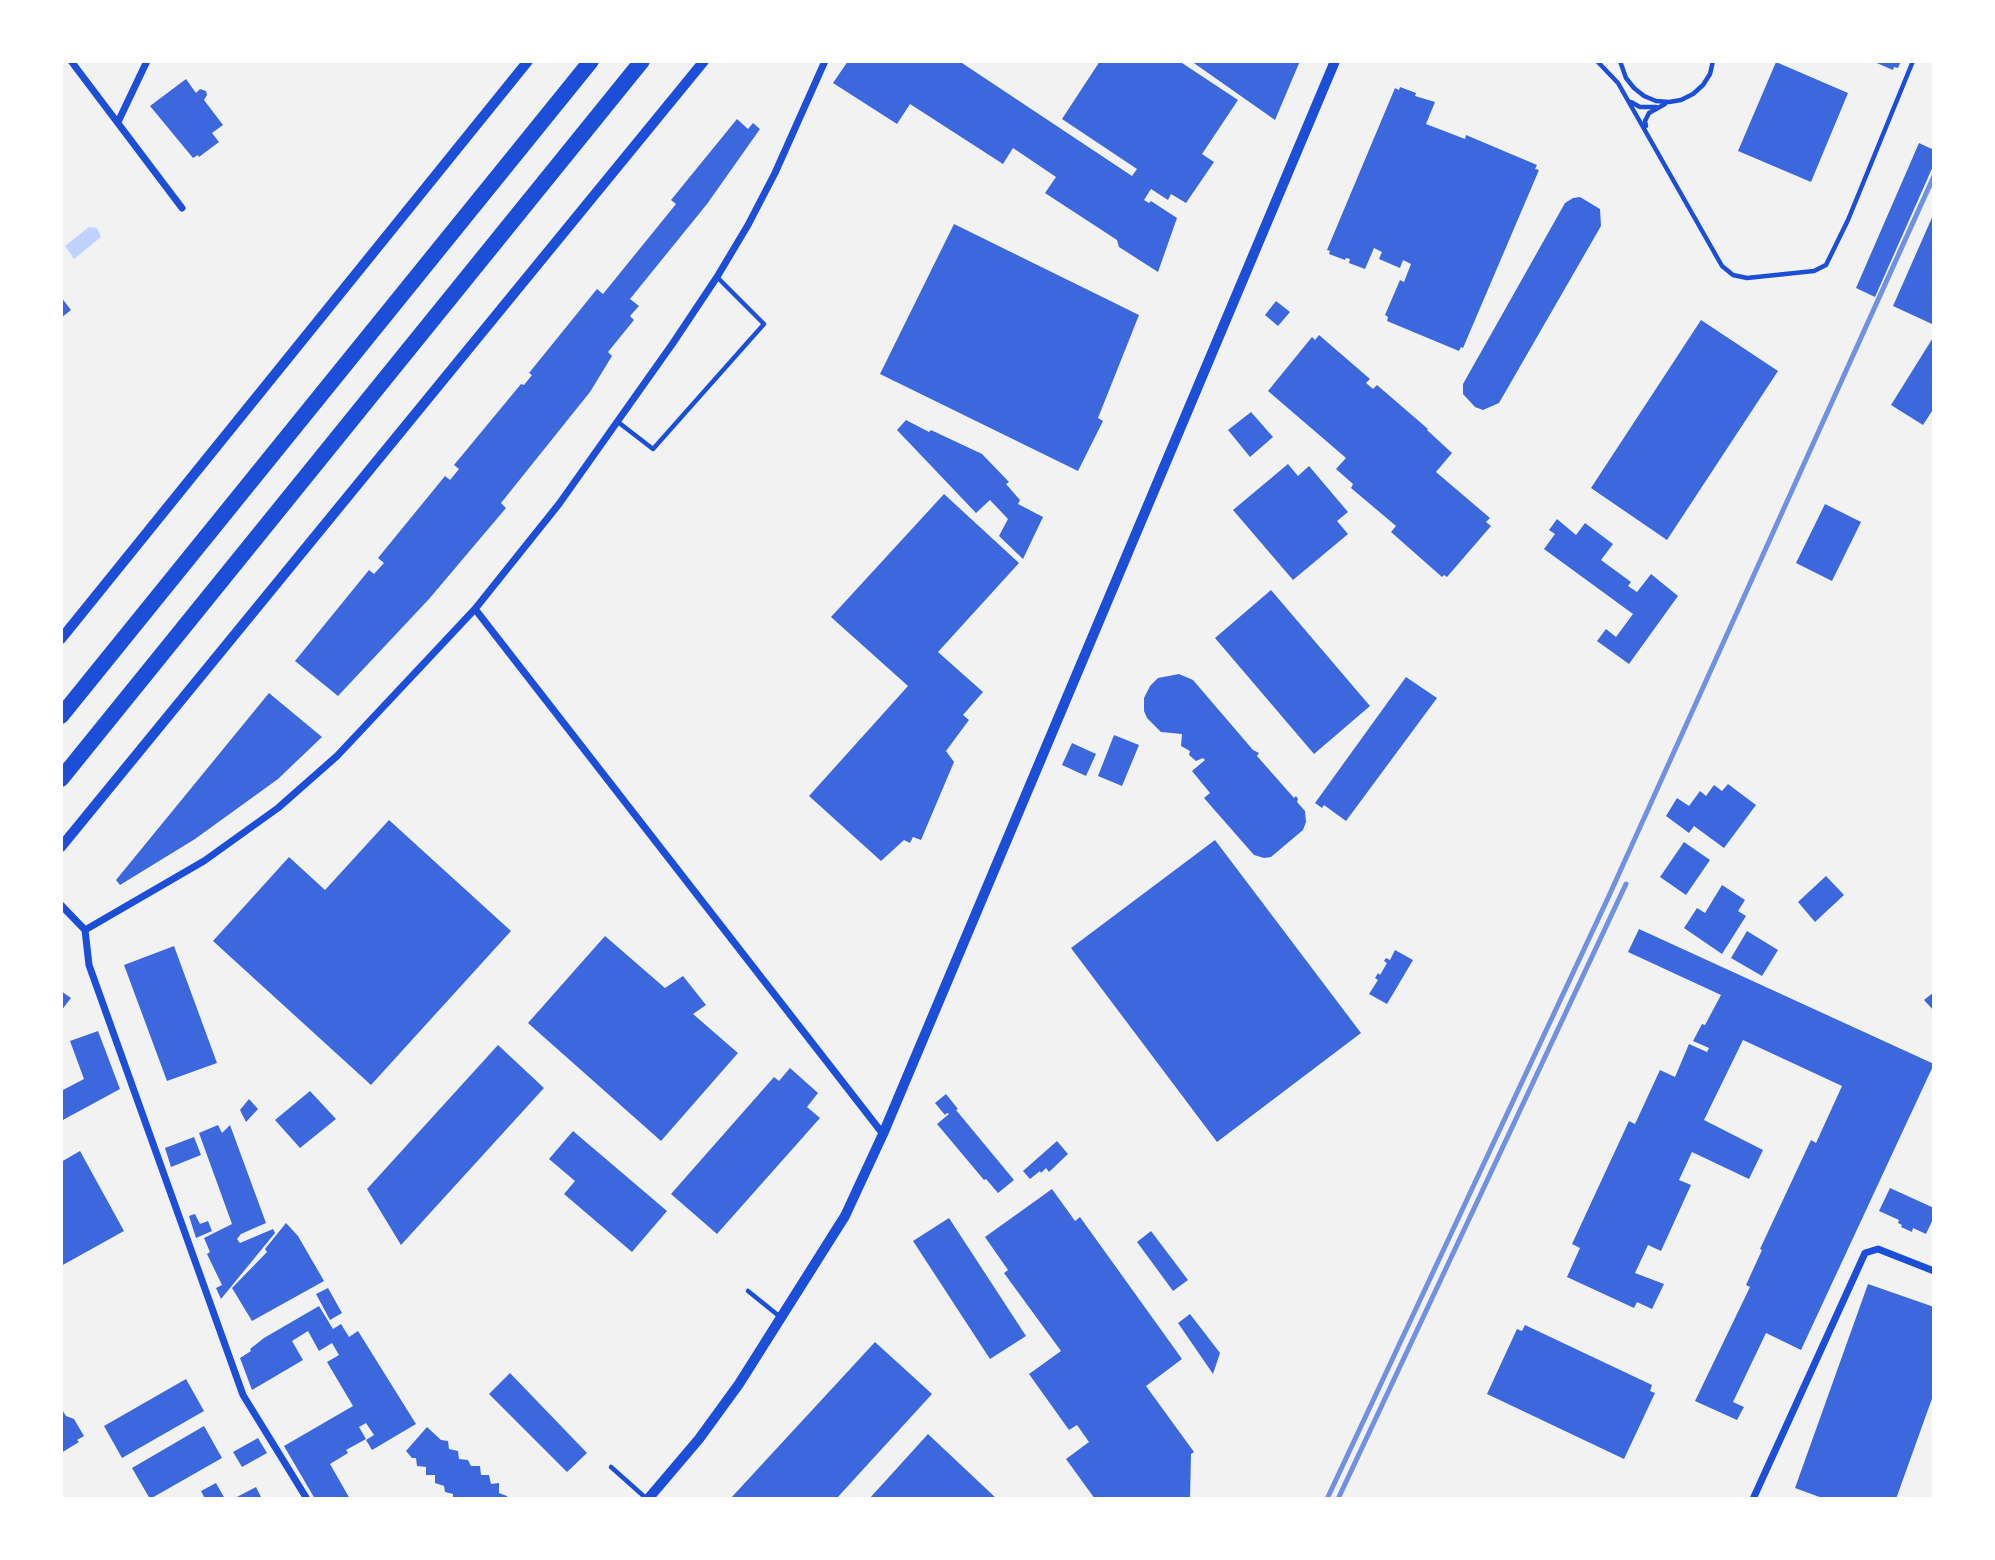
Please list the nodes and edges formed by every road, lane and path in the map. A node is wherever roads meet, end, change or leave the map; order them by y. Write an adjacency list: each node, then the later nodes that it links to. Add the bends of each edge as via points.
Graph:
1 (71, 61): 16 (street)
2 (147, 61): 16 (street)
3 (528, 61): 22 (street)
4 (591, 61): 23 (highway)
5 (642, 61): 24 (highway)
6 (704, 61): 25 (street)
7 (825, 61): 19 (street, via 775,173)
8 (1335, 61): 28 (street)
9 (1597, 61): 13 (lane)
10 (1620, 61): 14 (lane, via 1634,89)
11 (1713, 61): 14 (lane, via 1703,85 1681,100)
12 (1913, 61): 17 (lane, via 1831,258 1821,270 1747,278 1726,271)
13 (1628, 99): 15 (lane, via 1640,107); 17 (lane)
14 (1669, 102): 15 (lane)
15 (1656, 107): 17 (lane, via 1645,121)
16 (118, 122): 18 (street)
17 (1646, 131)
18 (183, 208)
19 (716, 277): 20 (street); 20 (lane, via 764,324 653,449)
20 (618, 422): 21 (street)
21 (475, 609): 27 (street, via 337,756 278,808 204,861); 28 (street)
22 (61, 639)
23 (61, 716)
24 (61, 779)
25 (61, 847)
26 (61, 905): 27 (street)
27 (85, 930): 33 (street, via 89,965 243,1395)
28 (883, 1134): 31 (street, via 840,1226)
29 (1934, 1271): 35 (street, via 1878,1250 1865,1253)
30 (748, 1291): 31 (lane)
31 (782, 1319): 34 (street, via 699,1439)
32 (611, 1467): 34 (lane)
33 (307, 1499)
34 (648, 1499)
35 (1753, 1499)

